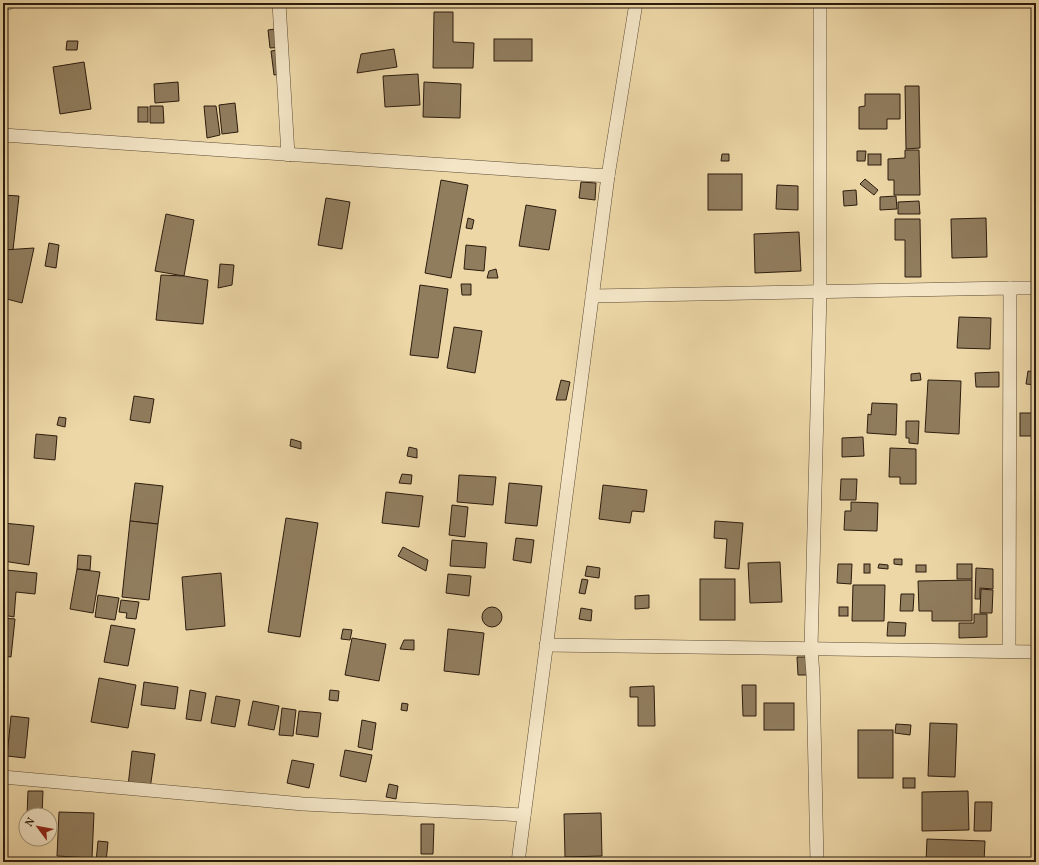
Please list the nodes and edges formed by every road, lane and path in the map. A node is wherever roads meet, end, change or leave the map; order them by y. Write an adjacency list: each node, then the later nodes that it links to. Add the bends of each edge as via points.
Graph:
1 (3, 3): 2 (street)
2 (8, 3)
3 (279, 3): 7 (street)
4 (636, 3): 8 (street)
5 (820, 3): 11 (street)
6 (3, 135): 7 (street)
7 (288, 155): 8 (street)
8 (608, 176): 12 (street)
9 (1010, 288): 10 (street); 11 (street); 15 (street)
10 (1036, 288)
11 (820, 292): 12 (street); 14 (street)
12 (592, 296): 13 (street)
13 (546, 644): 14 (street); 18 (street)
14 (811, 648): 15 (street); 20 (street, via 814,675)
15 (1009, 651): 16 (street)
16 (1036, 652)
17 (3, 777): 18 (street, via 303,804)
18 (524, 815): 19 (street)
19 (518, 862)
20 (817, 862)

